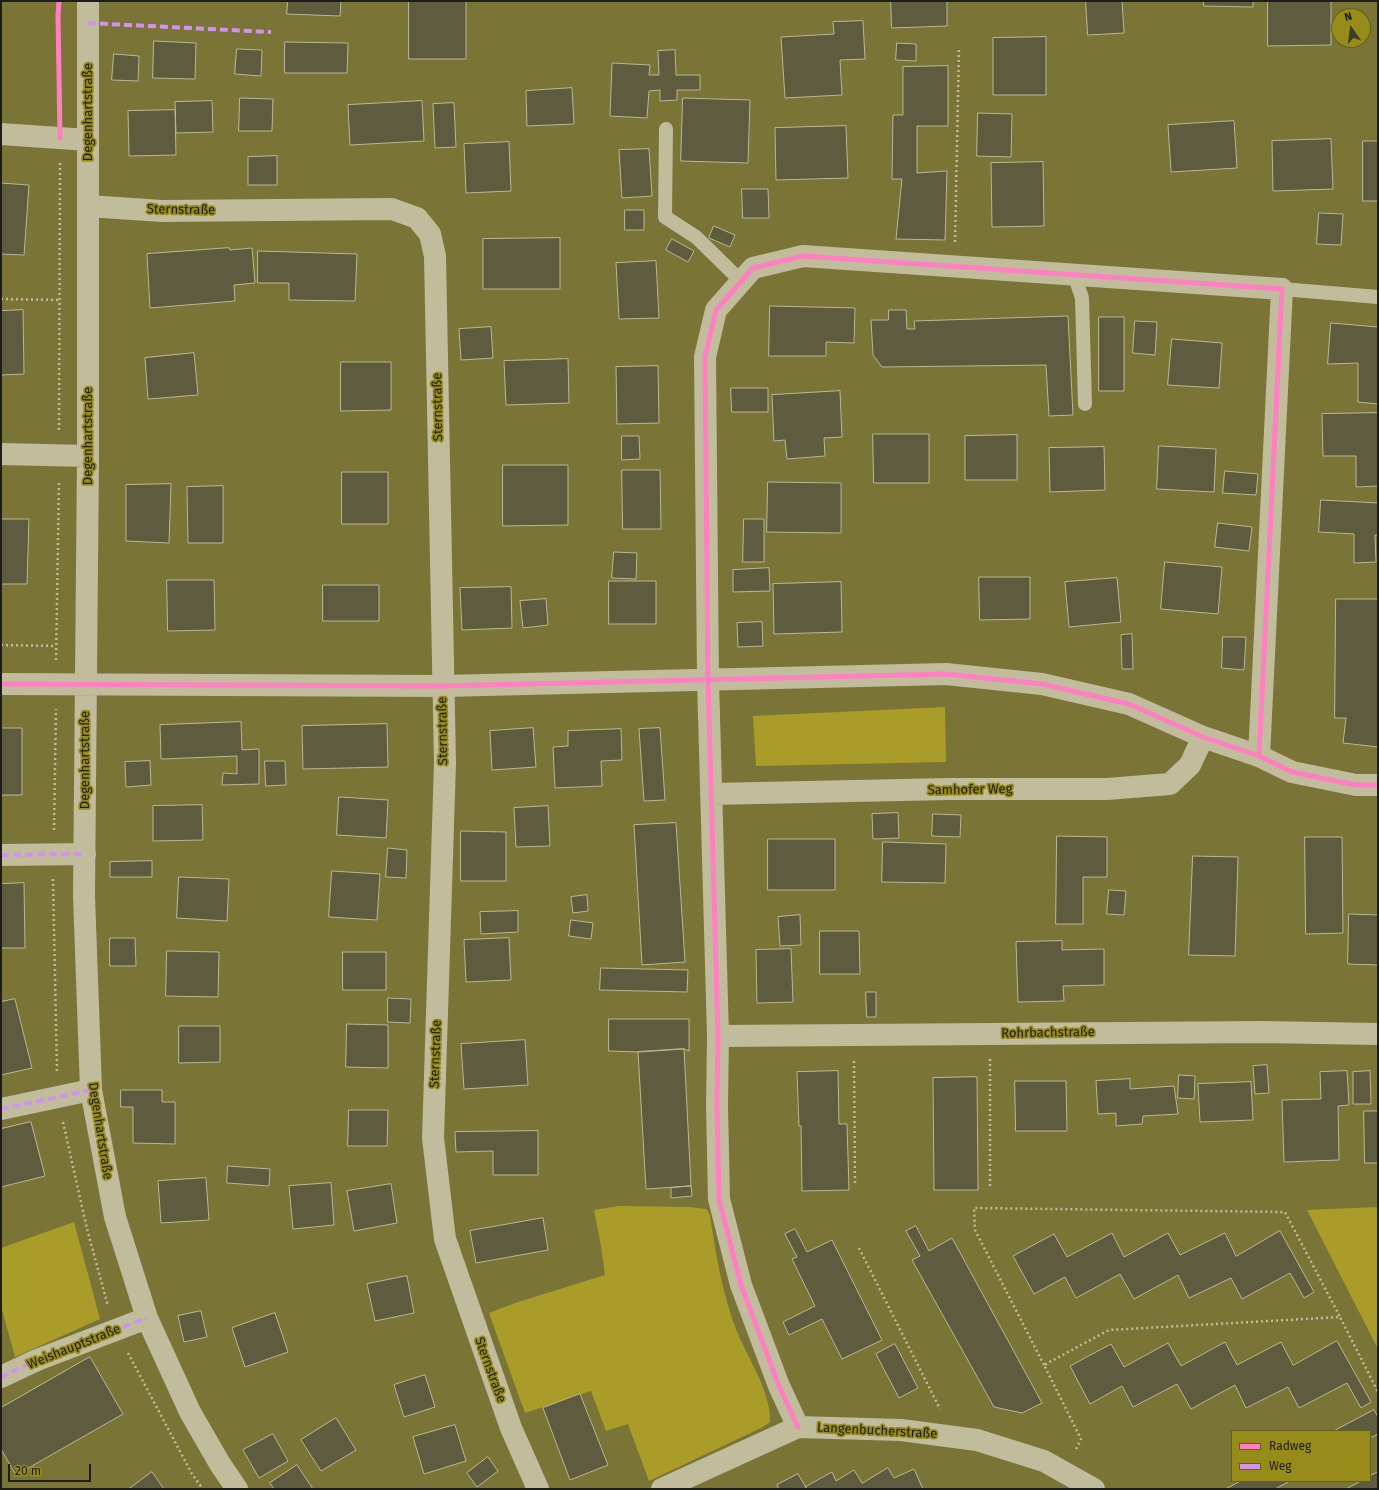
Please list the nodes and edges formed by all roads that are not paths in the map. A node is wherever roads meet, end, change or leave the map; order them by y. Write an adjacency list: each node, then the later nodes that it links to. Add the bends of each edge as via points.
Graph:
1 (88, 1): 4 (street, Degenhartstraße)
2 (666, 129): 7 (lane, via 666,217 696,237)
3 (1, 134): 4 (street)
4 (88, 140): 5 (street, Degenhartstraße)
5 (88, 206): 12 (street, Degenhartstraße); 16 (street, Sternstraße, via 162,211 392,209 417,218 430,234 436,256)
6 (1074, 274): 7 (street, via 803,256 753,268); 8 (street); 10 (lane, via 1082,298)
7 (741, 281): 13 (street, via 716,310 705,357)
8 (1282, 289): 9 (lane); 18 (street)
9 (1378, 297)
10 (1085, 404)
11 (1, 454): 12 (street)
12 (88, 456): 15 (street, Degenhartstraße)
13 (708, 680): 16 (street); 17 (street, via 946,674 1042,684 1129,704); 20 (street)
14 (1, 684): 15 (street)
15 (86, 685): 16 (street); 21 (street, Degenhartstraße)
16 (442, 686): 31 (street, Sternstraße, via 444,763 433,1138 444,1239 511,1428)
17 (1203, 737): 18 (street); 20 (street, Samhofer Weg, via 1190,765 1170,784 1107,789)
18 (1259, 756): 19 (street, via 1292,772 1356,785)
19 (1378, 785)
20 (712, 794): 24 (street)
21 (85, 854): 22 (street); 25 (street, Degenhartstraße, via 84,896)
22 (1, 855)
23 (1378, 1034): 24 (street, Rohrbachstraße, via 1261,1032)
24 (718, 1036): 29 (street, via 719,1199 741,1285 779,1386)
25 (91, 1090): 26 (street); 27 (street, Degenhartstraße, via 115,1217)
26 (1, 1109)
27 (147, 1318): 28 (street, Weishauptstraße, via 37,1360); 30 (street, Degenhartstraße, via 190,1412)
28 (1, 1377)
29 (798, 1427): 32 (street, Langenbucherstraße); 33 (street, Langenbucherstraße, via 901,1430 977,1440 1044,1461)
30 (237, 1489)
31 (538, 1489)
32 (662, 1489)
33 (1094, 1489)

